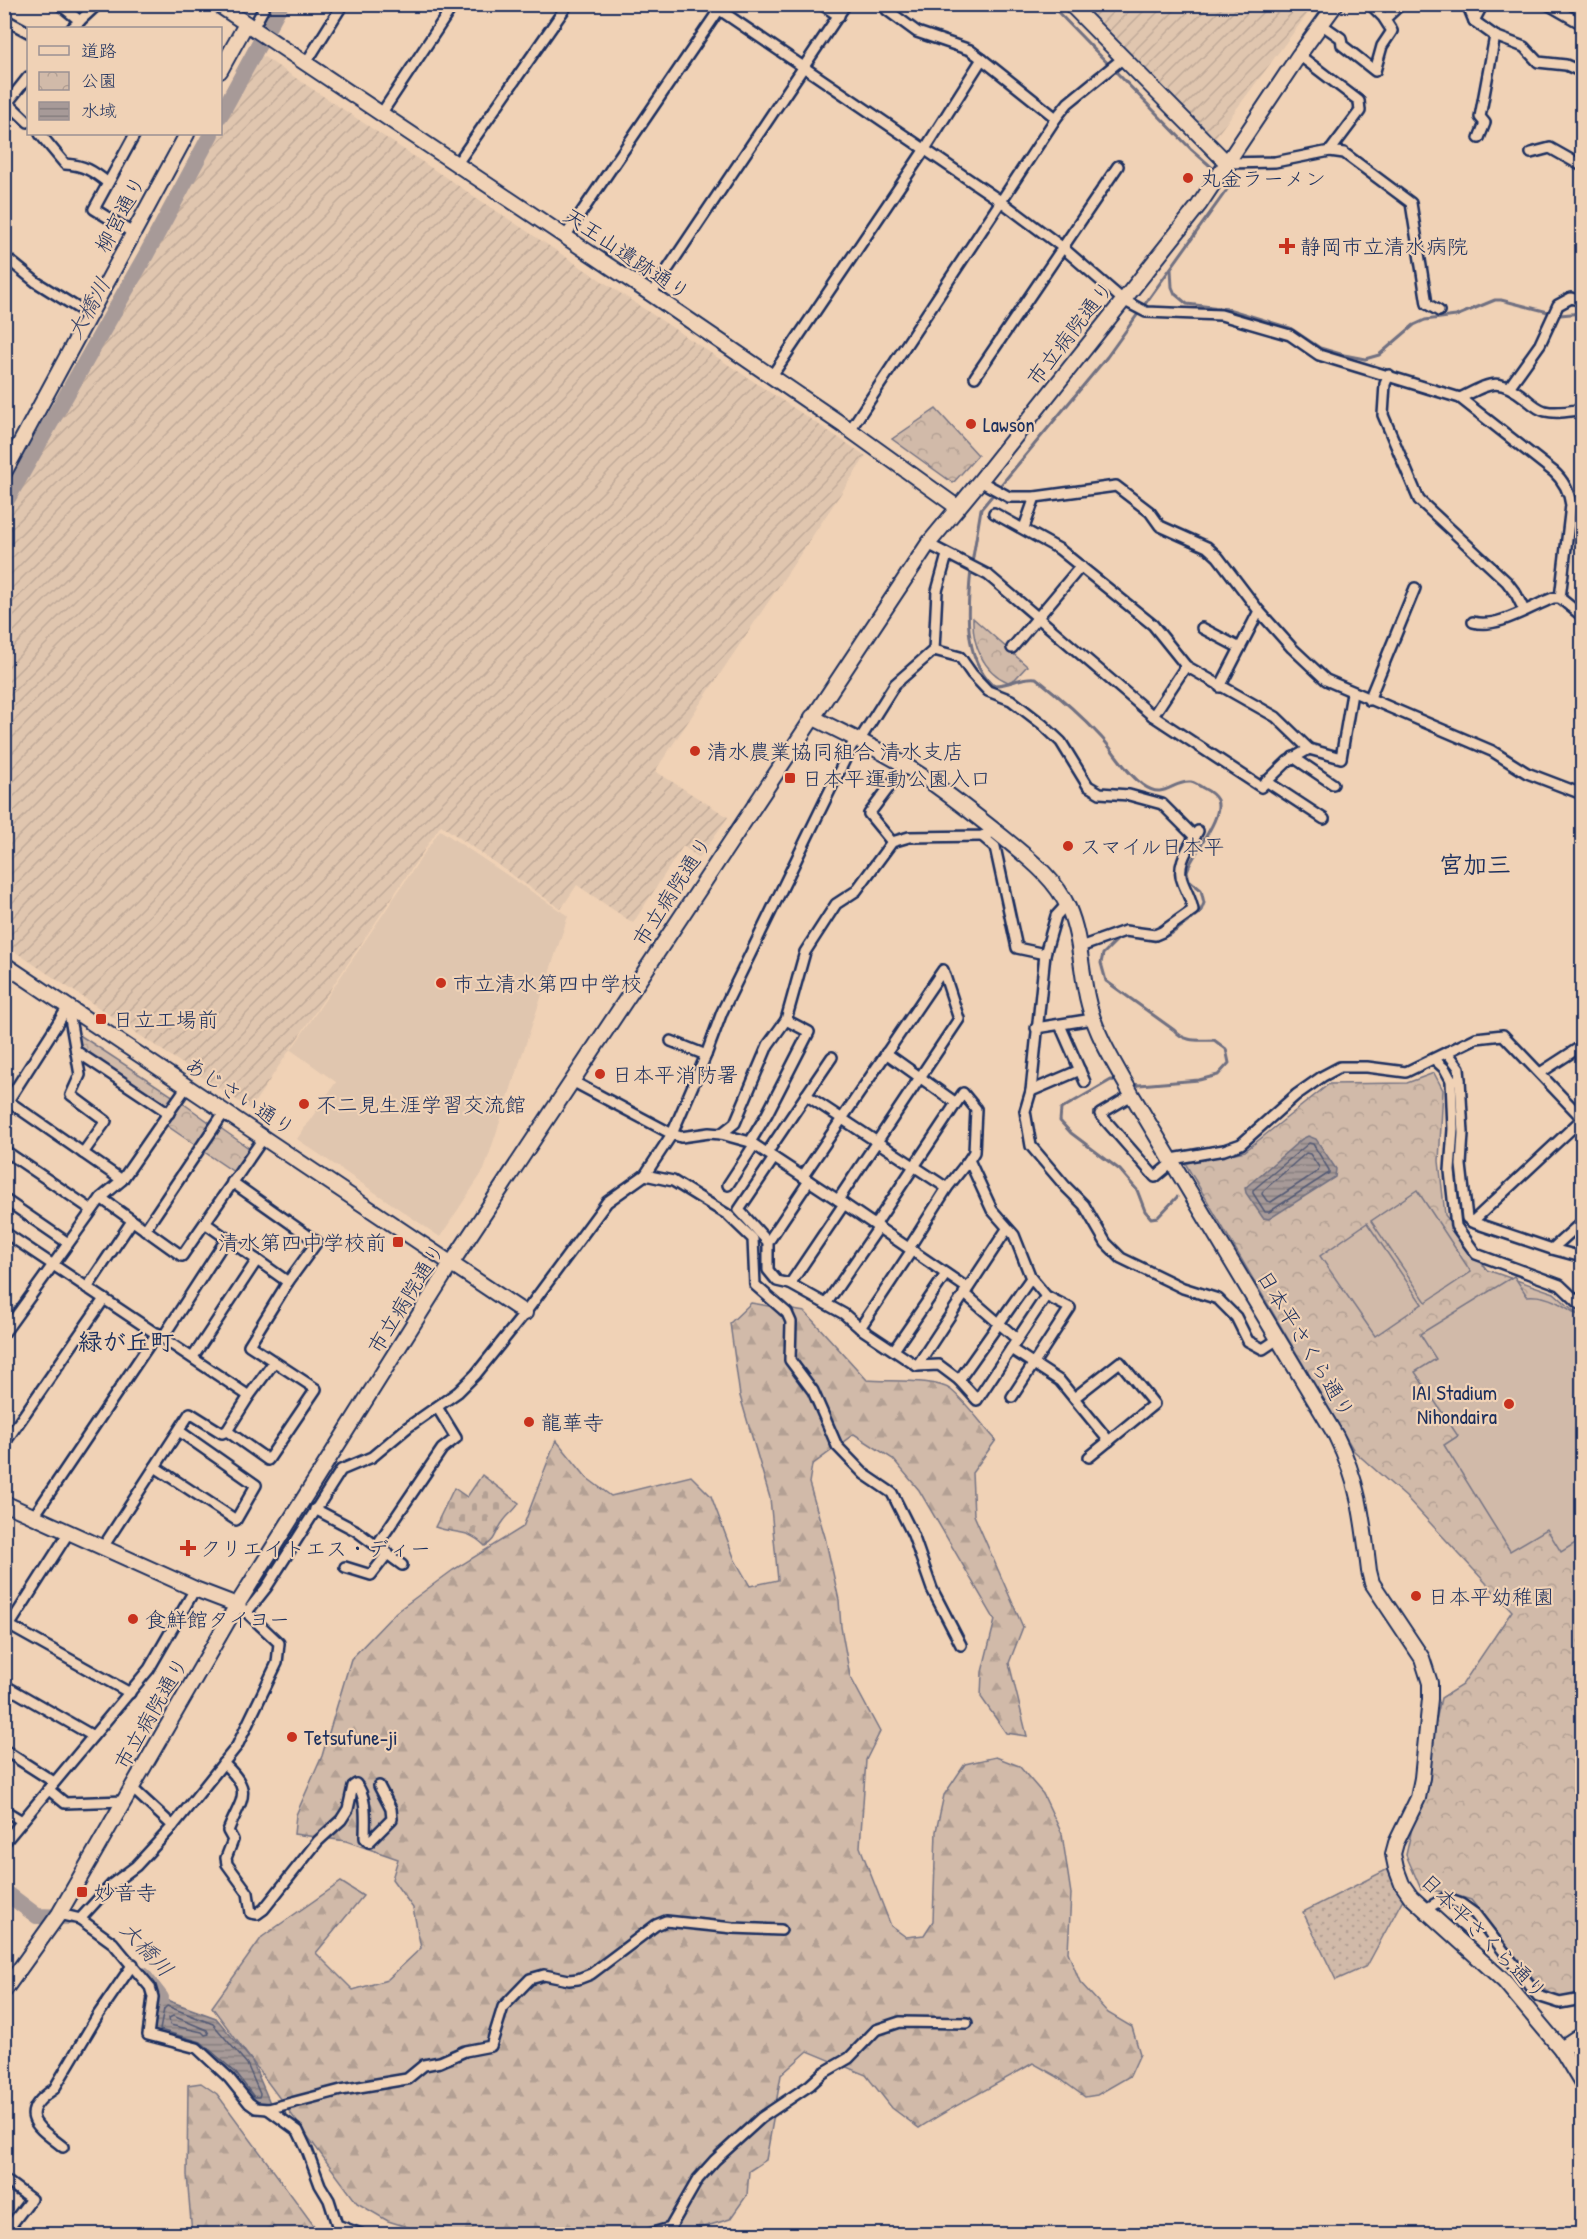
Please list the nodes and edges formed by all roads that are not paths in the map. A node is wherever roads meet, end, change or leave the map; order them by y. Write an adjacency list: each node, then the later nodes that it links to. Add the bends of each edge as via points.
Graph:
1 (59, 4): 22 (street)
2 (98, 4): 22 (street)
3 (217, 4): 27 (street)
4 (266, 4): 27 (street)
5 (343, 4): 33 (street)
6 (454, 4): 39 (street)
7 (568, 4): 50 (street)
8 (821, 4): 19 (street)
9 (846, 4): 19 (street)
10 (883, 4): 31 (street, via 916,32 970,50)
11 (1071, 4): 32 (street)
12 (1336, 4): 24 (street, 市立病院通り)
13 (1370, 4): 21 (street)
14 (1401, 4): 21 (street)
15 (1467, 4): 23 (street)
16 (1483, 4): 23 (street)
17 (1547, 4): 25 (street)
18 (717, 6): 34 (street); 56 (street)
19 (839, 16): 34 (street)
20 (4, 19): 28 (street)
21 (1385, 19): 24 (street, via 1392,31 1382,46 1375,71)
22 (80, 21): 26 (street)
23 (1474, 21): 29 (street)
24 (1321, 24): 30 (street, 市立病院通り)
25 (1582, 24)
26 (73, 27)
27 (251, 27): 33 (street, 天王山遺跡通り); 35 (street)
28 (27, 31)
29 (1495, 36): 36 (street, via 1524,47 1538,62 1566,65); 45 (street, via 1480,117 1485,123)
30 (1299, 55): 47 (street, via 1359,101 1360,111); 49 (street, 市立病院通り)
31 (982, 59): 40 (street); 46 (street)
32 (1122, 59): 40 (street, via 1068,103); 49 (street)
33 (306, 63): 39 (street, 天王山遺跡通り)
34 (803, 67): 46 (street); 59 (street)
35 (222, 68)
36 (1582, 72)
37 (27, 78): 38 (street)
38 (6, 103): 41 (street)
39 (381, 114): 50 (street, 天王山遺跡通り)
40 (1056, 118): 54 (street)
41 (27, 121)
42 (41, 135): 53 (street, via 65,164 80,164)
43 (134, 135): 53 (street)
44 (183, 135): 55 (street, 柳宮通り)
45 (1479, 138)
46 (925, 149): 54 (street); 65 (street)
47 (1330, 152): 49 (street, via 1275,162); 62 (street, via 1344,153 1411,203 1427,304)
48 (1531, 153): 52 (street, via 1550,148)
49 (1227, 163): 60 (street, 市立病院通り, via 1199,205)
50 (456, 165): 56 (street, 天王山遺跡通り)
51 (1118, 166): 57 (street)
52 (1582, 166)
53 (108, 183): 55 (street, via 94,209)
54 (1002, 201): 57 (street); 70 (street)
55 (133, 233): 63 (street, 柳宮通り)
56 (564, 238): 59 (street, 天王山遺跡通り)
57 (1062, 247): 60 (street); 66 (street)
58 (4, 256): 63 (street, via 36,282)
59 (651, 294): 65 (street, 天王山遺跡通り)
60 (1123, 300): 64 (street, via 1146,312 1221,315 1290,334 1319,355); 72 (street, 市立病院通り)
61 (1582, 301): 67 (street, via 1571,298 1558,305 1540,344)
62 (1439, 310)
63 (89, 315): 71 (street, 柳宮通り)
64 (1389, 375): 68 (street); 82 (street, via 1383,415 1419,500 1507,582)
65 (771, 377): 70 (street, 天王山遺跡通り)
66 (975, 377)
67 (1510, 386): 68 (street, via 1483,387); 69 (street, via 1544,411)
68 (1460, 398): 81 (street, via 1559,476 1570,495)
69 (1582, 409)
70 (850, 430): 74 (street, 天王山遺跡通り)
71 (4, 473)
72 (980, 481): 73 (street, via 1009,497); 74 (street, 市立病院通り)
73 (1035, 497): 76 (street); 83 (street, via 1116,486 1150,512 1160,526 1207,547)
74 (957, 507): 77 (street, 市立病院通り)
75 (994, 513): 76 (street)
76 (1024, 528): 79 (street)
77 (928, 544): 78 (street); 96 (street, 市立病院通り)
78 (947, 555): 85 (street, via 988,575); 90 (street, via 937,591)
79 (1080, 566): 85 (street); 91 (street, via 1152,625)
80 (1415, 588): 94 (street)
81 (1560, 598): 82 (street); 84 (street)
82 (1524, 610): 86 (street, via 1498,622)
83 (1259, 611): 89 (street); 93 (street, via 1326,680)
84 (1582, 616)
85 (1037, 617): 88 (street); 95 (street)
86 (1473, 622)
87 (1202, 628): 89 (street)
88 (1012, 648)
89 (1240, 648): 92 (street)
90 (934, 651): 97 (street, via 895,684); 108 (street, via 960,657 988,691 1011,700 1042,724 1061,742 1088,786 1100,793 1129,795 1162,804 1197,834 1179,870 1193,910 1162,932 1125,931)
91 (1186, 666): 92 (street); 95 (street)
92 (1220, 687): 98 (street, via 1276,717)
93 (1352, 693): 94 (street); 98 (street, via 1341,758)
94 (1369, 700): 103 (street, via 1492,751 1527,773)
95 (1153, 716): 101 (street, via 1261,787)
96 (812, 717): 97 (street, 日本平さくら通り); 128 (street, 市立病院通り)
97 (857, 740): 100 (street, 日本平さくら通り); 121 (street, via 755,941)
98 (1309, 749): 99 (street)
99 (1293, 757): 101 (street); 102 (street)
100 (906, 766): 105 (street, 日本平さくら通り, via 928,780); 106 (street, via 869,814)
101 (1266, 781): 104 (street)
102 (1333, 784)
103 (1582, 794)
104 (1324, 819)
105 (988, 834): 106 (street, via 909,837); 107 (street, 日本平さくら通り, via 1034,862); 109 (street, via 995,847 1017,948)
106 (892, 842): 113 (street, via 856,891 836,904 805,952)
107 (1067, 904): 108 (street, 日本平さくら通り); 109 (street, via 1056,916)
108 (1080, 947): 112 (street, 日本平さくら通り)
109 (1046, 954): 115 (street)
110 (4, 964): 111 (street, あじさい通り)
111 (68, 1007): 118 (street); 130 (street, あじさい通り); 135 (street)
112 (1093, 1019): 114 (street); 133 (street, 日本平さくら通り)
113 (786, 1020): 141 (street, via 768,1045 735,1123); 144 (street, via 809,1032)
114 (1060, 1025): 115 (street); 124 (street)
115 (1036, 1028): 131 (street)
116 (671, 1041): 121 (street)
117 (1582, 1048): 125 (street)
118 (76, 1051): 137 (street); 146 (street, via 80,1076 71,1095 106,1121)
119 (1447, 1052): 123 (street); 125 (street, via 1476,1038 1503,1035); 127 (street, via 1459,1068)
120 (886, 1053): 126 (street); 126 (street, via 943,970 959,1019); 139 (street)
121 (706, 1055): 140 (street)
122 (832, 1057): 132 (street)
123 (1434, 1059): 127 (street); 149 (street, via 1406,1072 1340,1067 1296,1095 1241,1144)
124 (1080, 1070): 129 (street); 131 (street)
125 (1539, 1073): 138 (street)
126 (920, 1078): 134 (street); 143 (street)
127 (1456, 1080): 162 (street, via 1463,1133 1461,1165 1467,1218); 187 (street, via 1450,1171 1456,1226 1476,1254 1560,1285)
128 (572, 1081): 140 (street); 177 (street, 市立病院通り)
129 (1086, 1082)
130 (187, 1086): 136 (street, あじさい通り); 137 (street)
131 (1031, 1091): 194 (street, via 1025,1111 1031,1146 1084,1204 1106,1243 1121,1258 1184,1288 1218,1299 1236,1317 1248,1341 1263,1350)
132 (806, 1095): 139 (street); 147 (street)
133 (1132, 1095): 149 (street, 日本平さくら通り); 149 (street, via 1100,1114 1155,1177)
134 (956, 1103): 148 (street, via 963,1093 976,1109 974,1152); 150 (street)
135 (6, 1104): 146 (street)
136 (225, 1111): 142 (street, あじさい通り); 167 (street)
137 (169, 1113): 153 (street)
138 (1582, 1118): 162 (street)
139 (842, 1119): 143 (street); 152 (street)
140 (672, 1134): 141 (street); 151 (street)
141 (721, 1134): 144 (street)
142 (264, 1137): 154 (street); 177 (street, あじさい通り)
143 (877, 1142): 150 (street); 159 (street)
144 (752, 1143): 147 (street); 155 (street)
145 (4, 1150): 160 (street)
146 (83, 1153): 153 (street)
147 (770, 1155): 152 (street); 170 (street, via 739,1210)
148 (969, 1160): 156 (street); 166 (street, via 992,1210)
149 (1172, 1160): 194 (street, 日本平さくら通り)
150 (914, 1166): 156 (street); 165 (street)
151 (645, 1175): 188 (street, via 607,1202); 224 (street, via 673,1181 728,1215 753,1239 755,1285 787,1313 791,1322 790,1360 813,1391 837,1446 864,1474 892,1492 913,1535 932,1589)
152 (806, 1179): 159 (street); 170 (street)
153 (122, 1180): 157 (street)
154 (232, 1182): 164 (street); 180 (street, via 317,1242)
155 (728, 1185)
156 (947, 1188): 172 (street)
157 (101, 1198): 160 (street); 161 (street)
158 (4, 1199): 171 (street)
159 (841, 1202): 165 (street); 181 (street)
160 (92, 1210): 171 (street)
161 (132, 1221): 167 (street); 182 (street)
162 (1472, 1222): 173 (street)
163 (1582, 1222): 173 (street)
164 (205, 1223): 167 (street, via 183,1256); 169 (street)
165 (877, 1226): 172 (street); 186 (street)
166 (1007, 1229): 179 (street, via 1014,1235); 183 (street)
167 (145, 1230)
168 (4, 1232): 176 (street)
169 (227, 1238): 175 (street); 192 (street)
170 (768, 1242): 181 (street, via 768,1270 777,1281)
171 (68, 1243): 176 (street)
172 (910, 1249): 178 (street); 190 (street)
173 (1552, 1249): 174 (street)
174 (1582, 1257)
175 (257, 1260): 180 (street); 197 (street)
176 (53, 1264): 182 (street); 191 (street)
177 (451, 1264): 188 (street, あじさい通り); 222 (street, 市立病院通り)
178 (946, 1274): 183 (street); 196 (street)
179 (1031, 1278): 184 (street); 189 (street)
180 (288, 1282): 198 (street, via 249,1345)
181 (790, 1284): 186 (street)
182 (87, 1288): 185 (street)
183 (965, 1291): 189 (street); 200 (street)
184 (1046, 1296): 193 (street); 199 (street, via 1070,1308)
185 (104, 1299): 192 (street); 209 (street)
186 (826, 1304): 190 (street)
187 (1582, 1306)
188 (525, 1313): 205 (street, via 476,1374)
189 (1000, 1324): 193 (street); 201 (street)
190 (860, 1328): 196 (street)
191 (4, 1333)
192 (160, 1335): 197 (street); 214 (street)
193 (1017, 1339): 195 (street)
194 (1278, 1339): 238 (street, 日本平さくら通り, via 1346,1454 1358,1492 1372,1583 1427,1669 1430,1699 1422,1778 1418,1798 1394,1854 1402,1884)
195 (1011, 1349): 199 (street); 201 (street, via 977,1400)
196 (894, 1350): 200 (street)
197 (193, 1358): 202 (street)
198 (274, 1362): 202 (street); 207 (street, via 316,1389 268,1460)
199 (1034, 1364): 203 (street); 204 (street, via 1060,1381)
200 (916, 1366): 201 (street, via 939,1365)
201 (959, 1380)
202 (249, 1396): 207 (street)
203 (1011, 1397)
204 (1074, 1398): 208 (street); 208 (street, via 1120,1362 1154,1404)
205 (437, 1407): 213 (street, via 372,1457 341,1470); 216 (street, via 456,1438 435,1458)
206 (179, 1431): 207 (street, via 190,1413 222,1433); 211 (street); 211 (street, via 256,1485 236,1520)
207 (227, 1431)
208 (1109, 1441): 210 (street)
209 (4, 1444)
210 (1089, 1457)
211 (155, 1467): 217 (street)
212 (4, 1503): 214 (street)
213 (315, 1509): 216 (street); 222 (street, via 266,1588)
214 (34, 1516): 215 (street)
215 (69, 1532): 217 (street); 223 (street)
216 (377, 1545): 218 (street)
217 (103, 1547): 221 (street)
218 (388, 1553): 219 (street); 220 (street, via 371,1575)
219 (402, 1565)
220 (345, 1567)
221 (195, 1589): 222 (street); 226 (street)
222 (242, 1609): 229 (street, via 279,1643 278,1663 237,1746); 232 (street, 市立病院通り)
223 (7, 1630): 226 (street)
224 (961, 1645)
225 (4, 1685): 227 (street)
226 (130, 1693): 227 (street)
227 (93, 1737): 230 (street)
228 (4, 1750): 230 (street)
229 (224, 1763): 231 (street, via 242,1784 243,1797 228,1831 232,1840 227,1864 248,1893 251,1913 257,1914 318,1841 341,1820 356,1784 366,1816 365,1838 369,1842 374,1840 392,1819); 236 (street)
230 (51, 1785): 233 (street, via 65,1803); 235 (street)
231 (379, 1786)
232 (132, 1788): 233 (street, 市立病院通り); 236 (street)
233 (125, 1801): 239 (street, 市立病院通り)
234 (4, 1810): 235 (street)
235 (22, 1821): 237 (street)
236 (174, 1826): 240 (street)
237 (4, 1843)
238 (1424, 1910): 244 (street, via 1444,1898 1461,1904 1475,1914 1538,1996 1560,2003); 247 (street, 日本平さくら通り, via 1504,1981)
239 (59, 1914): 240 (street); 243 (street, 市立病院通り)
240 (80, 1919): 242 (street, via 113,1943)
241 (781, 1930): 249 (street, via 666,1921 591,1974 569,1980 544,1975 530,1979 503,2007 491,2046 424,2065 406,2079 341,2090)
242 (133, 1964): 249 (street, via 153,1997 148,2035 197,2049 249,2103); 250 (street, via 54,2089 33,2112 36,2125)
243 (4, 1991)
244 (1582, 2000)
245 (967, 2023): 254 (street, via 900,2022 876,2030 849,2058 761,2118 698,2179 670,2228)
246 (1582, 2036): 247 (street)
247 (1561, 2049): 248 (street, 日本平さくら通り)
248 (1582, 2084)
249 (268, 2109): 253 (street, via 298,2131 337,2225)
250 (63, 2147)
251 (4, 2179): 252 (street, via 31,2199)
252 (5, 2232)
253 (361, 2235)
254 (649, 2235)

